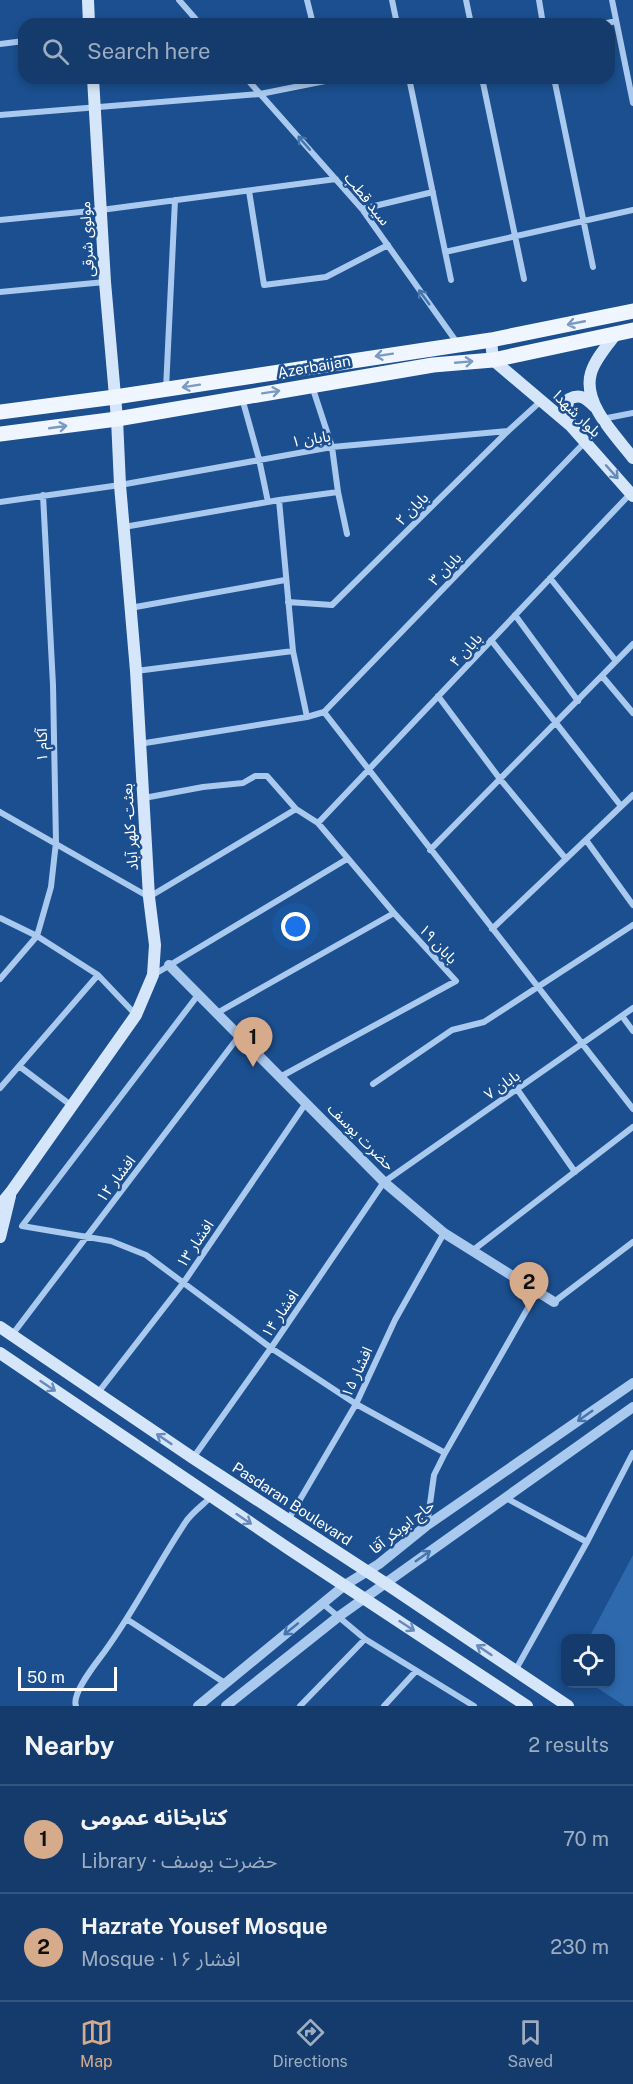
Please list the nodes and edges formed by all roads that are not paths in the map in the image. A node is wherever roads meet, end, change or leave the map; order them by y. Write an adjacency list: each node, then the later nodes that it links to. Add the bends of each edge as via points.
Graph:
1 (88, 0): 8 (main road)
2 (179, 0): 9 (street)
3 (307, 0): 10 (street)
4 (392, 0): 11 (street)
5 (466, 0): 12 (street)
6 (538, 0): 13 (street)
7 (612, 0): 14 (street)
8 (89, 18)
9 (195, 18)
10 (312, 18)
11 (396, 18)
12 (470, 18)
13 (542, 18)
14 (616, 21): 24 (street)
15 (18, 42): 16 (street)
16 (0, 44)
17 (93, 84): 25 (main road, مولوی شرقی)
18 (251, 84): 23 (street, سید قطب)
19 (303, 84): 23 (street)
20 (410, 84): 29 (street)
21 (483, 84): 36 (street)
22 (556, 84): 35 (street)
23 (260, 94): 25 (street); 27 (street, سید قطب, one-way to 23)
24 (633, 103)
25 (94, 107): 26 (street); 32 (main road, مولوی شرقی)
26 (0, 116)
27 (336, 179): 28 (street); 31 (street, سید قطب)
28 (249, 191): 30 (street); 37 (street, via 264,285 326,277)
29 (432, 192): 31 (street); 38 (street)
30 (175, 200): 32 (street); 53 (street)
31 (362, 209): 37 (street, سید قطب)
32 (101, 210): 34 (street); 42 (main road, مولوی شرقی)
33 (633, 210): 35 (street)
34 (0, 220)
35 (584, 222): 36 (street); 39 (street)
36 (515, 237): 38 (street); 40 (street)
37 (388, 245): 48 (street, سید قطب, one-way to 37)
38 (445, 252): 41 (street)
39 (593, 267)
40 (524, 279)
41 (451, 280)
42 (105, 282): 43 (street); 54 (main road, مولوی شرقی)
43 (0, 292)
44 (633, 311): 47 (main road, Azerbaijan, one-way to 47)
45 (633, 330): 46 (main road, Azerbaijan)
46 (616, 334): 50 (main road, Azerbaijan); 57 (main road, بلوار شهدا, via 591,373)
47 (491, 340): 48 (main road, Azerbaijan); 50 (main road)
48 (458, 344): 49 (main road, Azerbaijan)
49 (430, 348): 51 (main road); 53 (main road, Azerbaijan, one-way to 53)
50 (493, 360): 51 (main road, Azerbaijan, one-way to 50); 56 (main road, بلوار شهدا)
51 (433, 364): 52 (main road, Azerbaijan)
52 (312, 386): 55 (main road, Azerbaijan, one-way to 52); 66 (street)
53 (166, 390): 54 (main road, Azerbaijan)
54 (115, 397): 58 (main road, Azerbaijan); 60 (main road, مولوی شرقی)
55 (242, 397): 60 (main road, Azerbaijan); 68 (street)
56 (542, 400): 62 (main road, بلوار شهدا); 63 (street, بابان ۲)
57 (595, 407): 61 (main road, بلوار شهدا); 62 (main road, via 585,398 569,399)
58 (0, 412)
59 (633, 413): 61 (street)
60 (117, 418): 64 (main road, Azerbaijan, one-way to 60); 69 (main road, بعثت- کلهر آباد)
61 (602, 419): 67 (main road, بلوار شهدا)
62 (571, 426): 65 (main road, بلوار شهدا)
63 (508, 431): 66 (street, بابان ۱); 80 (street, بابان ۲, via 332,605)
64 (0, 435)
65 (585, 442): 71 (main road, بلوار شهدا, one-way to 71); 91 (street, بابان ۳)
66 (332, 447): 68 (street, بابان ۱); 70 (street)
67 (633, 458)
68 (259, 459): 69 (street, بابان ۱); 75 (street)
69 (120, 484): 72 (street, بابان ۱); 76 (main road, بعثت- کلهر آباد)
70 (338, 492): 73 (street); 77 (street)
71 (632, 494): 78 (street, بابان ۴)
72 (43, 495): 74 (street, بابان ۱); 105 (street, آکام ۱)
73 (279, 500): 75 (street); 79 (street)
74 (0, 502)
75 (268, 502): 76 (street)
76 (124, 527): 81 (main road, بعثت- کلهر آباد)
77 (347, 534)
78 (550, 578): 82 (street, بابان ۴); 86 (street)
79 (285, 580): 80 (street); 81 (street)
80 (288, 602): 85 (street)
81 (130, 608): 87 (main road, بعثت- کلهر آباد)
82 (515, 615): 83 (street, بابان ۴); 90 (street)
83 (491, 640): 89 (street, بابان ۴); 94 (street)
84 (633, 644): 86 (street)
85 (293, 651): 87 (street); 93 (street)
86 (616, 661): 88 (street)
87 (136, 671): 95 (main road, بعثت- کلهر آباد)
88 (602, 676): 90 (street); 92 (street)
89 (438, 696): 96 (street, بابان ۴); 97 (street)
90 (578, 701): 94 (street)
91 (324, 712): 93 (street); 96 (street)
92 (633, 713)
93 (307, 717): 95 (street)
94 (555, 723): 97 (street); 100 (street)
95 (139, 744): 99 (main road, بعثت- کلهر آباد)
96 (368, 770): 103 (street, بابان ۴); 106 (street)
97 (500, 779): 106 (street); 108 (street)
98 (633, 795): 100 (street)
99 (143, 798): 101 (street, بابان ۱۹, via 267,776); 109 (main road, بعثت- کلهر آباد)
100 (621, 806): 104 (street)
101 (296, 809): 103 (street, بابان ۱۹); 109 (street)
102 (0, 812): 105 (street)
103 (318, 823): 107 (street, بابان ۱۹)
104 (586, 840): 108 (street); 110 (street)
105 (56, 843): 109 (street); 115 (street, آکام ۱, via 51,887)
106 (430, 850): 114 (street)
107 (347, 859): 111 (street, بابان ۱۹); 116 (street)
108 (566, 859): 114 (street)
109 (149, 897): 118 (main road, بعثت- کلهر آباد, via 155,945)
110 (633, 904)
111 (394, 913): 123 (street); 130 (street, بابان ۱۹, via 456,981)
112 (0, 918): 115 (street)
113 (633, 925): 120 (street)
114 (492, 929): 120 (street)
115 (37, 936): 117 (street); 119 (street, آکام ۱)
116 (169, 965): 118 (street); 121 (street, حضرت یوسف)
117 (99, 975): 124 (street); 129 (street)
118 (153, 975): 124 (main road, بعثت- کلهر آباد)
119 (0, 979)
120 (537, 987): 128 (street); 131 (street, via 484,1022 452,1030)
121 (198, 995): 123 (street, حضرت یوسف); 144 (street, via 22,1226)
122 (633, 1008): 125 (street, بابان ۷)
123 (217, 1013): 127 (street, حضرت یوسف)
124 (136, 1015): 135 (main road, بعثت- کلهر آباد)
125 (622, 1016): 126 (street); 128 (street, بابان ۷)
126 (633, 1031)
127 (239, 1036): 130 (street, حضرت یوسف); 144 (street, افشار ۱۲)
128 (583, 1043): 133 (street, بابان ۷); 136 (street)
129 (19, 1066): 132 (street); 135 (street)
130 (280, 1077): 134 (street, حضرت یوسف)
131 (373, 1084)
132 (0, 1088)
133 (517, 1089): 138 (street); 139 (street, بابان ۷)
134 (306, 1103): 139 (street, حضرت یوسف); 147 (street, افشار ۱۳)
135 (72, 1106): 140 (main road, بعثت- کلهر آباد)
136 (633, 1109)
137 (633, 1127): 138 (street)
138 (574, 1172): 146 (street)
139 (384, 1182): 142 (street, حضرت یوسف); 152 (street, افشار ۱۴)
140 (12, 1192): 141 (main road); 143 (main road)
141 (0, 1205)
142 (444, 1233): 146 (street, حضرت یوسف); 156 (street, افشار ۱۵, via 395,1320)
143 (0, 1237)
144 (87, 1238): 147 (street, via 111,1241 146,1255); 151 (street, افشار ۱۲)
145 (633, 1242): 149 (street)
146 (472, 1251): 148 (street, حضرت یوسف)
147 (184, 1282): 152 (street); 155 (street, افشار ۱۳)
148 (537, 1292): 149 (street, حضرت یوسف); 158 (street)
149 (554, 1302)
150 (0, 1328): 151 (main road, Pasdaran Boulevard)
151 (12, 1335): 155 (main road, Pasdaran Boulevard)
152 (271, 1348): 156 (street); 160 (street, افشار ۱۴)
153 (0, 1353): 161 (main road, one-way to 161)
154 (633, 1383): 164 (street, حاج ابوبکر آقا, one-way to 164)
155 (97, 1394): 160 (main road, Pasdaran Boulevard, one-way to 155)
156 (356, 1404): 158 (street); 163 (street, افشار ۱۵)
157 (633, 1407): 162 (street)
158 (445, 1453): 164 (street, via 434,1474)
159 (633, 1453): 165 (street)
160 (193, 1458): 163 (main road, Pasdaran Boulevard)
161 (212, 1497): 168 (main road, one-way to 168); 172 (street, via 186,1520)
162 (505, 1497): 165 (street); 167 (street, one-way to 162)
163 (288, 1520): 166 (main road, Pasdaran Boulevard)
164 (426, 1526): 166 (street, حاج ابوبکر آقا)
165 (587, 1542): 175 (street)
166 (368, 1572): 167 (main road, Pasdaran Boulevard); 168 (street, حاج ابوبکر آقا)
167 (385, 1583): 169 (street); 175 (main road, Pasdaran Boulevard, one-way to 167)
168 (345, 1585): 169 (main road); 170 (street, حاج ابوبکر آقا)
169 (364, 1598): 171 (street); 183 (main road, one-way to 183)
170 (322, 1603): 171 (street); 176 (street, حاج ابوبکر آقا, one-way to 176)
171 (338, 1617): 173 (street); 180 (street)
172 (128, 1620): 176 (street); 178 (street, via 89,1672 77,1694)
173 (365, 1639): 174 (street); 181 (street)
174 (416, 1671): 177 (street); 182 (street)
175 (515, 1671): 184 (main road, Pasdaran Boulevard)
176 (225, 1683): 179 (street, حاج ابوبکر آقا)
177 (471, 1705)
178 (76, 1706)
179 (198, 1706)
180 (226, 1706)
181 (300, 1706)
182 (384, 1706)
183 (527, 1706)
184 (568, 1706)

